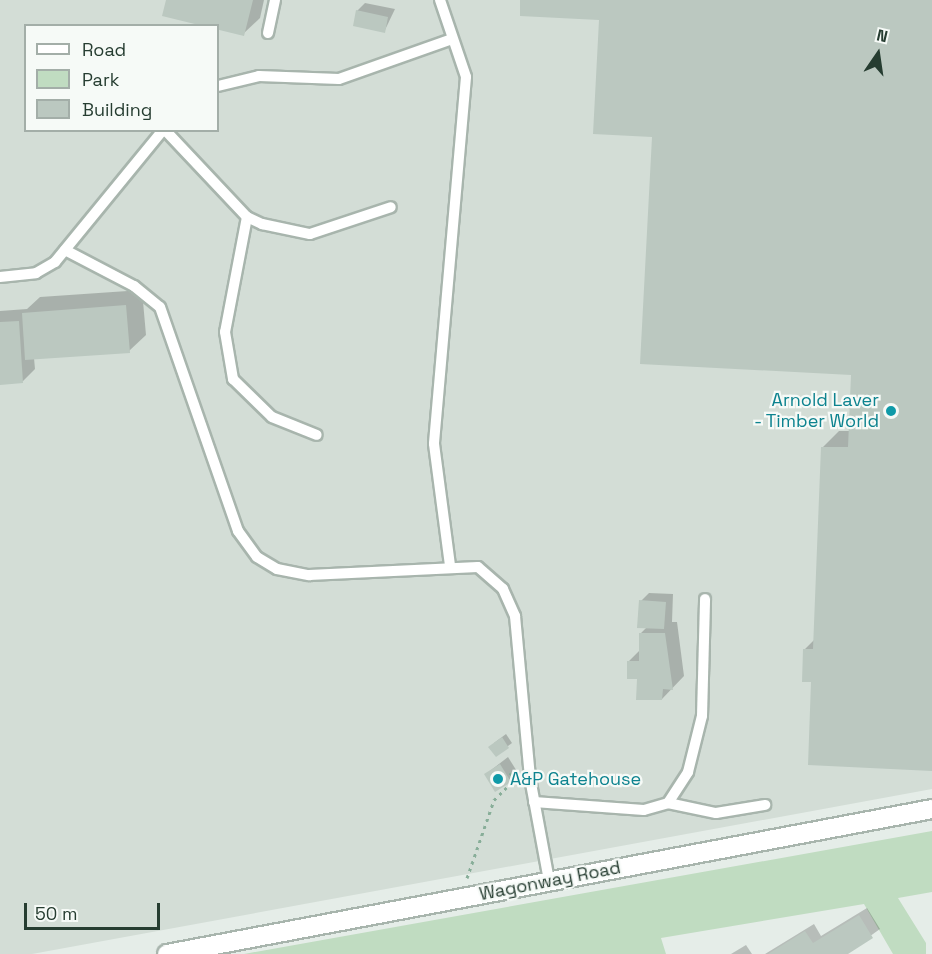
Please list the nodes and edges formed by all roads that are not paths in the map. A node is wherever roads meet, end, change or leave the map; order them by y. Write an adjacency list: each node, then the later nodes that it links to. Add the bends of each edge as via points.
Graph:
1 (275, 0): 3 (lane)
2 (440, 0): 4 (lane)
3 (268, 33)
4 (452, 39): 5 (lane, via 339,79 259,76); 13 (lane, via 466,78 434,444)
5 (219, 86)
6 (162, 132): 10 (lane)
7 (166, 132): 9 (lane)
8 (391, 207): 9 (lane, via 310,234)
9 (247, 217): 12 (lane, via 225,332 233,379 272,417)
10 (65, 250): 11 (lane, via 36,273); 13 (lane, via 134,286 160,307 238,531 257,557 277,569 309,575)
11 (0, 277)
12 (317, 435)
13 (450, 566): 15 (lane, via 478,567 503,589 515,616)
14 (705, 599): 16 (lane, via 702,716 688,772)
15 (534, 802): 16 (lane, via 644,810); 19 (lane)
16 (668, 803): 17 (lane, via 716,813)
17 (765, 805)
18 (932, 809): 19 (main road, Wagonway Road)
19 (549, 881): 20 (main road, Wagonway Road)
20 (168, 954)

